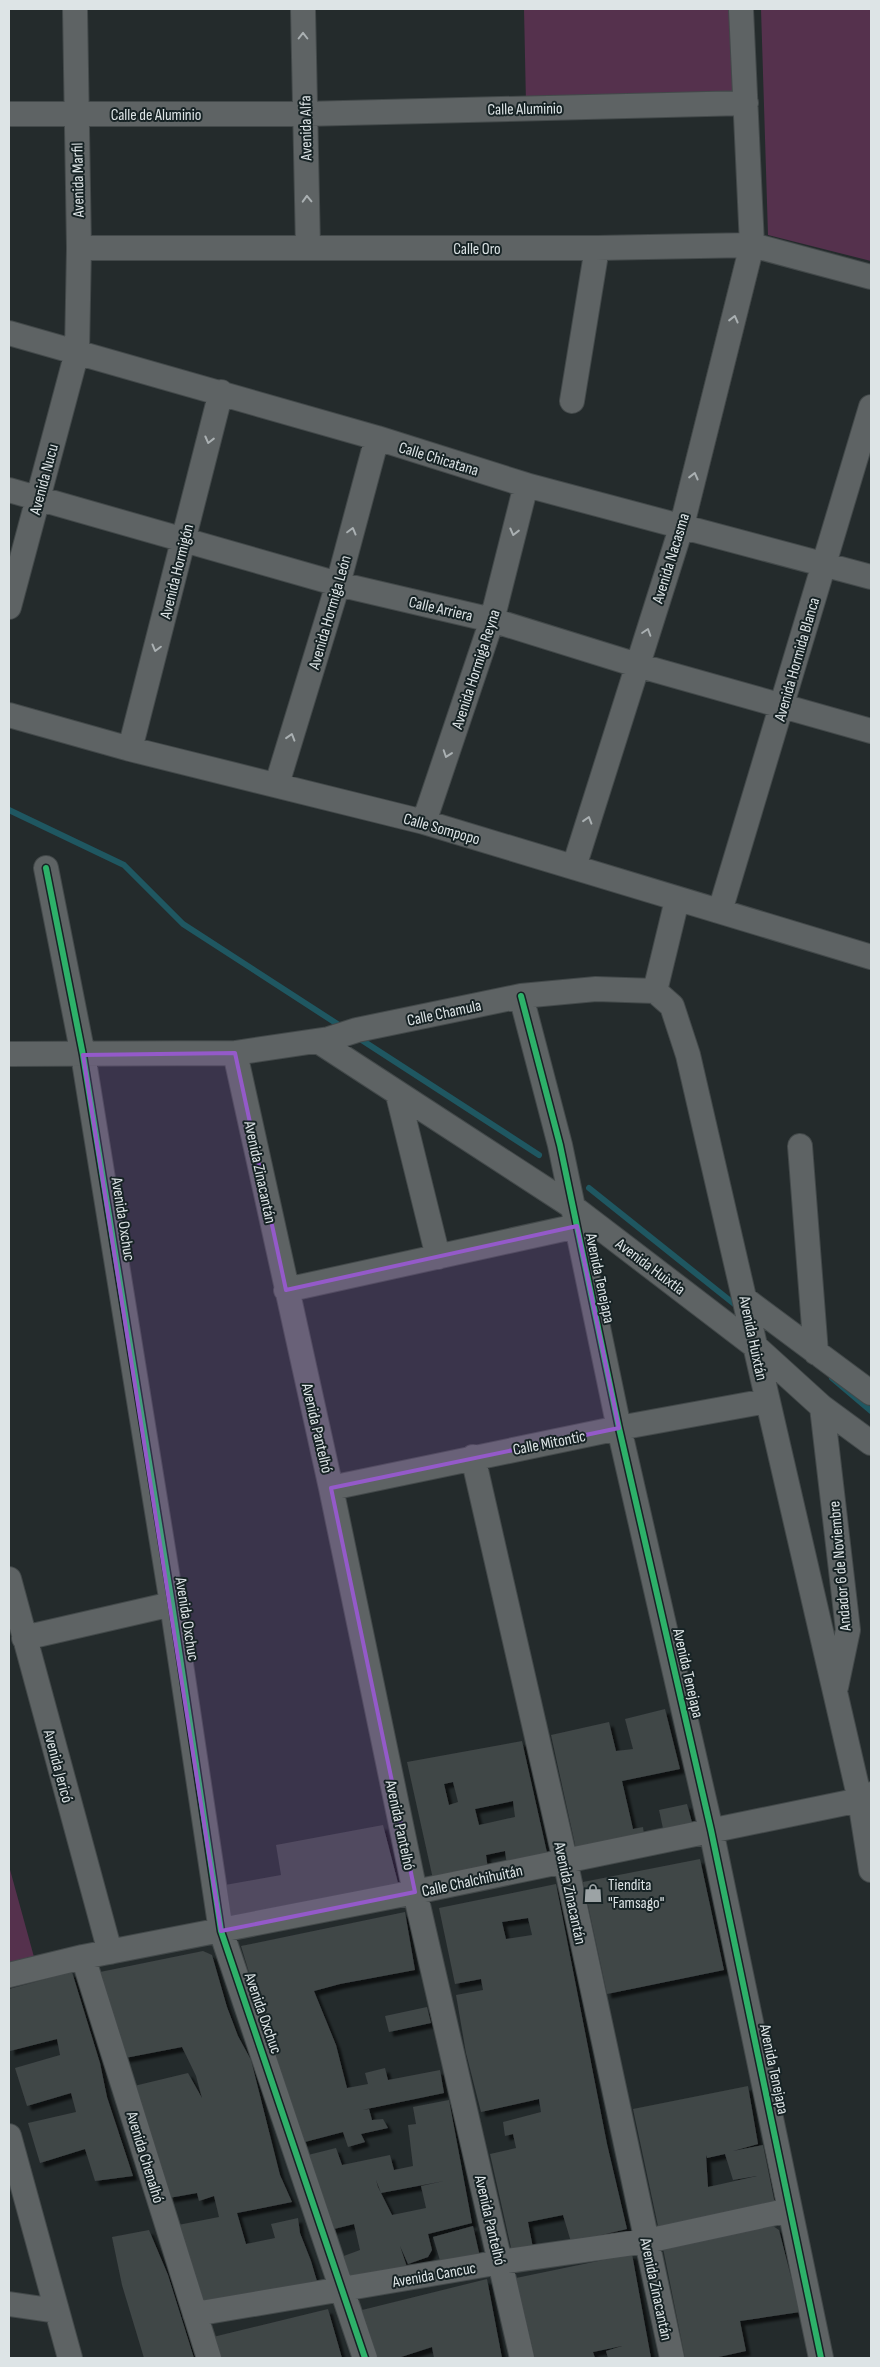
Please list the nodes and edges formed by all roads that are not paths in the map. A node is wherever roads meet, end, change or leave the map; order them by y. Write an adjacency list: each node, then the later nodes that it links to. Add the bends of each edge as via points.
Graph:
1 (74, 9): 6 (street, Avenida Marfil)
2 (303, 9): 7 (street, Avenida Alfa, one-way to 2)
3 (741, 9): 4 (street, Avenida Nacasma)
4 (746, 103): 7 (street, Calle Aluminio); 8 (street, Avenida Nacasma)
5 (9, 114): 6 (street, Calle de Aluminio)
6 (75, 114): 7 (street, Calle de Aluminio); 9 (street, Avenida Marfil)
7 (304, 114): 10 (street, Avenida Alfa, one-way to 7)
8 (752, 245): 11 (street, Calle Oro); 12 (street, Calle Oro); 22 (street, Avenida Nacasma, one-way to 8)
9 (79, 248): 10 (street, Calle Oro); 14 (street, Avenida Marfil)
10 (308, 248): 11 (street, Calle Oro)
11 (597, 248): 16 (street)
12 (871, 277)
13 (9, 333): 14 (street, Calle Chicatana)
14 (77, 352): 15 (street, Calle Chicatana); 21 (street, Avenida Nucu)
15 (220, 392): 18 (street, Calle Chicatana); 23 (street, Avenida Hormigón, one-way to 23)
16 (572, 401)
17 (871, 407): 24 (street, Avenida Hormida Blanca)
18 (377, 438): 19 (street, Calle Chicatana); 26 (street, Avenida Hormiga León, one-way to 18)
19 (526, 485): 22 (street, Calle Chicatana); 28 (street, Avenida Hormiga Reyna, one-way to 28)
20 (9, 490): 21 (street, Calle Arriera)
21 (38, 497): 23 (street, Calle Arriera); 27 (street, Avenida Nucu)
22 (682, 525): 24 (street, Calle Chicatana); 29 (street, Avenida Nacasma, one-way to 22)
23 (185, 540): 26 (street, Calle Arriera); 33 (street, Avenida Hormigón, one-way to 33)
24 (822, 565): 25 (street, Calle Chicatana); 30 (street, Avenida Hormida Blanca)
25 (871, 577)
26 (338, 584): 28 (street, Calle Arriera); 34 (street, Avenida Hormiga León, one-way to 26)
27 (9, 607)
28 (492, 620): 29 (street, Calle Arriera); 35 (street, Avenida Hormiga Reyna, one-way to 35)
29 (636, 665): 30 (street, Calle Arriera); 36 (street, Avenida Nacasma, one-way to 29)
30 (782, 707): 32 (street, Calle Arriera); 39 (street, Avenida Hormida Blanca)
31 (9, 715): 33 (street, Calle Sompopo)
32 (871, 731)
33 (130, 749): 34 (street, Calle Sompopo)
34 (277, 784): 35 (street, Calle Sompopo)
35 (424, 822): 36 (street, Calle Sompopo)
36 (574, 867): 38 (street, Calle Sompopo)
37 (46, 868): 46 (street, Avenida Oxchuc)
38 (677, 900): 39 (street, Calle Sompopo); 41 (street)
39 (720, 911): 40 (street, Calle Sompopo)
40 (871, 958)
41 (655, 991): 42 (street, Calle Chamula, via 596,989); 52 (street, Avenida Huixtán, via 672,1006 688,1055)
42 (521, 996): 43 (street, Calle Chamula); 49 (street, Avenida Tenejapa)
43 (323, 1040): 44 (street, Calle Chamula); 47 (street, Avenida Huixtla)
44 (235, 1053): 46 (street, Calle Chamula); 51 (street, Avenida Zinacantán)
45 (9, 1054): 46 (street, Calle Chamula)
46 (83, 1055): 63 (street, Avenida Oxchuc)
47 (398, 1095): 49 (street, Avenida Huixtla); 50 (street)
48 (800, 1146): 54 (street)
49 (575, 1217): 50 (street); 53 (street, Avenida Huixtla); 58 (street, Avenida Tenejapa)
50 (438, 1257): 51 (street)
51 (286, 1290): 61 (street, Avenida Pantelhó)
52 (746, 1300): 53 (street, Avenida Huixtán); 54 (street)
53 (756, 1347): 56 (street, Avenida Huixtán); 57 (street, Avenida Huixtla)
54 (816, 1353): 55 (street)
55 (871, 1394)
56 (767, 1401): 58 (street, Calle Mitontic); 66 (street, Avenida Huixtán)
57 (822, 1407): 59 (street, Avenida Huixtla); 66 (street, Andador 6 de Noviembre, via 848,1630)
58 (619, 1428): 60 (street, Calle Mitontic); 68 (street, Avenida Tenejapa)
59 (871, 1443)
60 (473, 1457): 61 (street, Calle Mitontic); 69 (street, Avenida Zinacantán)
61 (331, 1488): 71 (street, Avenida Pantelhó)
62 (9, 1579): 64 (street, Avenida Jericó)
63 (172, 1604): 65 (street); 72 (street, Avenida Oxchuc)
64 (12, 1606): 65 (street, Avenida Jericó)
65 (24, 1638): 73 (street, Avenida Jericó)
66 (835, 1693): 67 (street, Andador 6 de Noviembre)
67 (866, 1797): 68 (street, Calle Chalchihuitán); 70 (street, Andador 6 de Noviembre)
68 (711, 1830): 69 (street, Calle Chalchihuitán); 78 (street, Avenida Tenejapa)
69 (565, 1860): 71 (street, Calle Chalchihuitán); 79 (street, Avenida Zinacantán)
70 (871, 1870)
71 (415, 1892): 72 (street, Calle Chalchihuitán); 80 (street, Avenida Pantelhó)
72 (221, 1931): 73 (street, Calle Chalchihuitán); 81 (street, Avenida Oxchuc)
73 (110, 1952): 74 (street, Calle Chalchihuitán)
74 (83, 1956): 75 (street, Calle Chalchihuitán); 84 (street, Avenida Chenalhó)
75 (9, 1975)
76 (9, 2136): 77 (street)
77 (13, 2165): 83 (street)
78 (790, 2210): 79 (street, Avenida Cancuc); 90 (street, Avenida Tenejapa)
79 (647, 2240): 80 (street, Avenida Cancuc); 89 (street, Avenida Zinacantán)
80 (501, 2262): 81 (street, Avenida Cancuc); 88 (street, Avenida Pantelhó)
81 (344, 2290): 84 (street, Avenida Cancuc); 87 (street, Avenida Oxchuc)
82 (9, 2304): 83 (street)
83 (57, 2311): 85 (street)
84 (195, 2314): 86 (street, Avenida Chenalhó)
85 (70, 2358)
86 (210, 2358)
87 (365, 2358)
88 (522, 2358)
89 (672, 2358)
90 (821, 2358)

